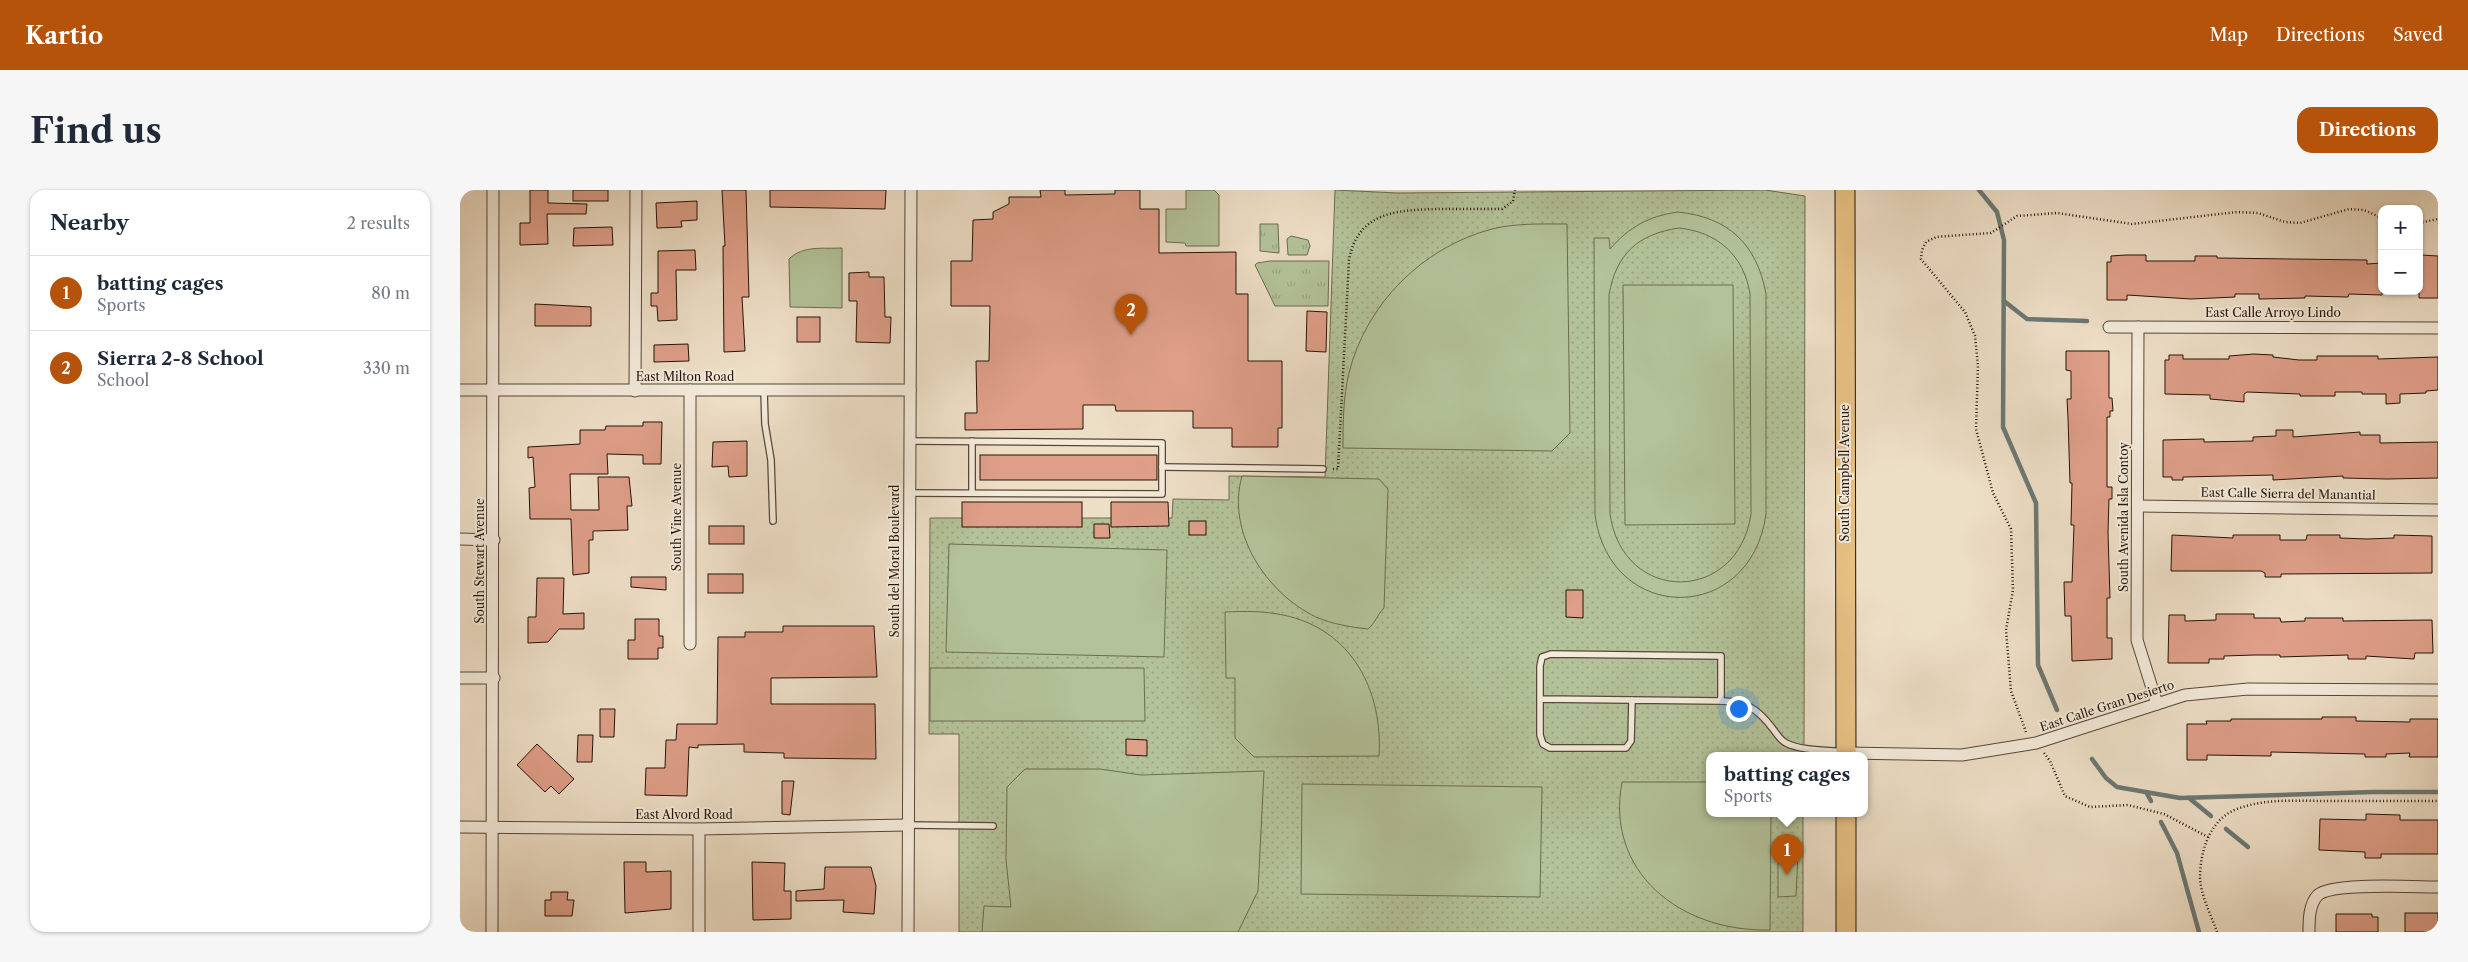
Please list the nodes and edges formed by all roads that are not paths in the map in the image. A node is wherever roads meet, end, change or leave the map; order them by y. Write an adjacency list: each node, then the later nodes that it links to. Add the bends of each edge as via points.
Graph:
1 (493, 190): 9 (street, South Stewart Avenue)
2 (636, 190): 13 (street)
3 (911, 190): 12 (street, South del Moral Boulevard)
4 (1845, 194): 34 (main road, South Campbell Avenue)
5 (2138, 326): 6 (street, East Calle Arroyo Lindo); 7 (street, East Calle Arroyo Lindo); 20 (street, South Avenida Isla Contoy)
6 (2108, 327)
7 (2438, 328)
8 (460, 390): 9 (street, East Milton Road)
9 (494, 390): 13 (street, East Milton Road); 24 (street, South Stewart Avenue)
10 (690, 390): 11 (street, East Milton Road); 13 (street, East Milton Road); 25 (street, South Vine Avenue)
11 (764, 390): 12 (street, East Milton Road); 22 (lane)
12 (910, 390): 14 (street, South del Moral Boulevard)
13 (635, 391)
14 (909, 440): 15 (lane); 18 (street, South del Moral Boulevard)
15 (972, 440): 16 (lane, via 1162,443); 19 (lane)
16 (1162, 467): 17 (lane); 19 (lane, via 1162,494)
17 (1323, 469)
18 (909, 493): 19 (lane); 37 (street, South del Moral Boulevard)
19 (972, 493)
20 (2138, 506): 21 (street, East Calle Sierra del Manantial); 32 (street, South Avenida Isla Contoy, via 2137,640)
21 (2438, 510)
22 (773, 521)
23 (460, 539): 24 (street)
24 (494, 540): 27 (street, South Stewart Avenue)
25 (690, 644)
26 (460, 678): 27 (street)
27 (494, 678): 40 (street, South Stewart Avenue)
28 (2438, 690): 32 (street, East Calle Gran Desierto, via 2248,689 2185,695)
29 (1540, 699): 30 (lane); 30 (lane, via 1543,744 1550,748 1620,749 1631,742); 31 (lane, via 1540,666 1542,657 1550,654 1712,655 1721,656)
30 (1632, 700): 31 (lane)
31 (1721, 701): 33 (lane, via 1742,702 1756,709 1787,743)
32 (2157, 704): 35 (street, East Calle Gran Desierto, via 2036,743 1962,755)
33 (1835, 752)
34 (1846, 752)
35 (1868, 754)
36 (1846, 817): 46 (main road)
37 (907, 825): 38 (lane); 41 (street, East Alvord Road); 45 (street, South del Moral Boulevard)
38 (993, 826)
39 (460, 827): 40 (street, East Alvord Road)
40 (492, 827): 41 (street, East Alvord Road); 43 (street, South Stewart Avenue)
41 (699, 829): 44 (street)
42 (2438, 887): 47 (street, via 2317,889)
43 (492, 932)
44 (699, 932)
45 (908, 932)
46 (1846, 932)
47 (2309, 932)

